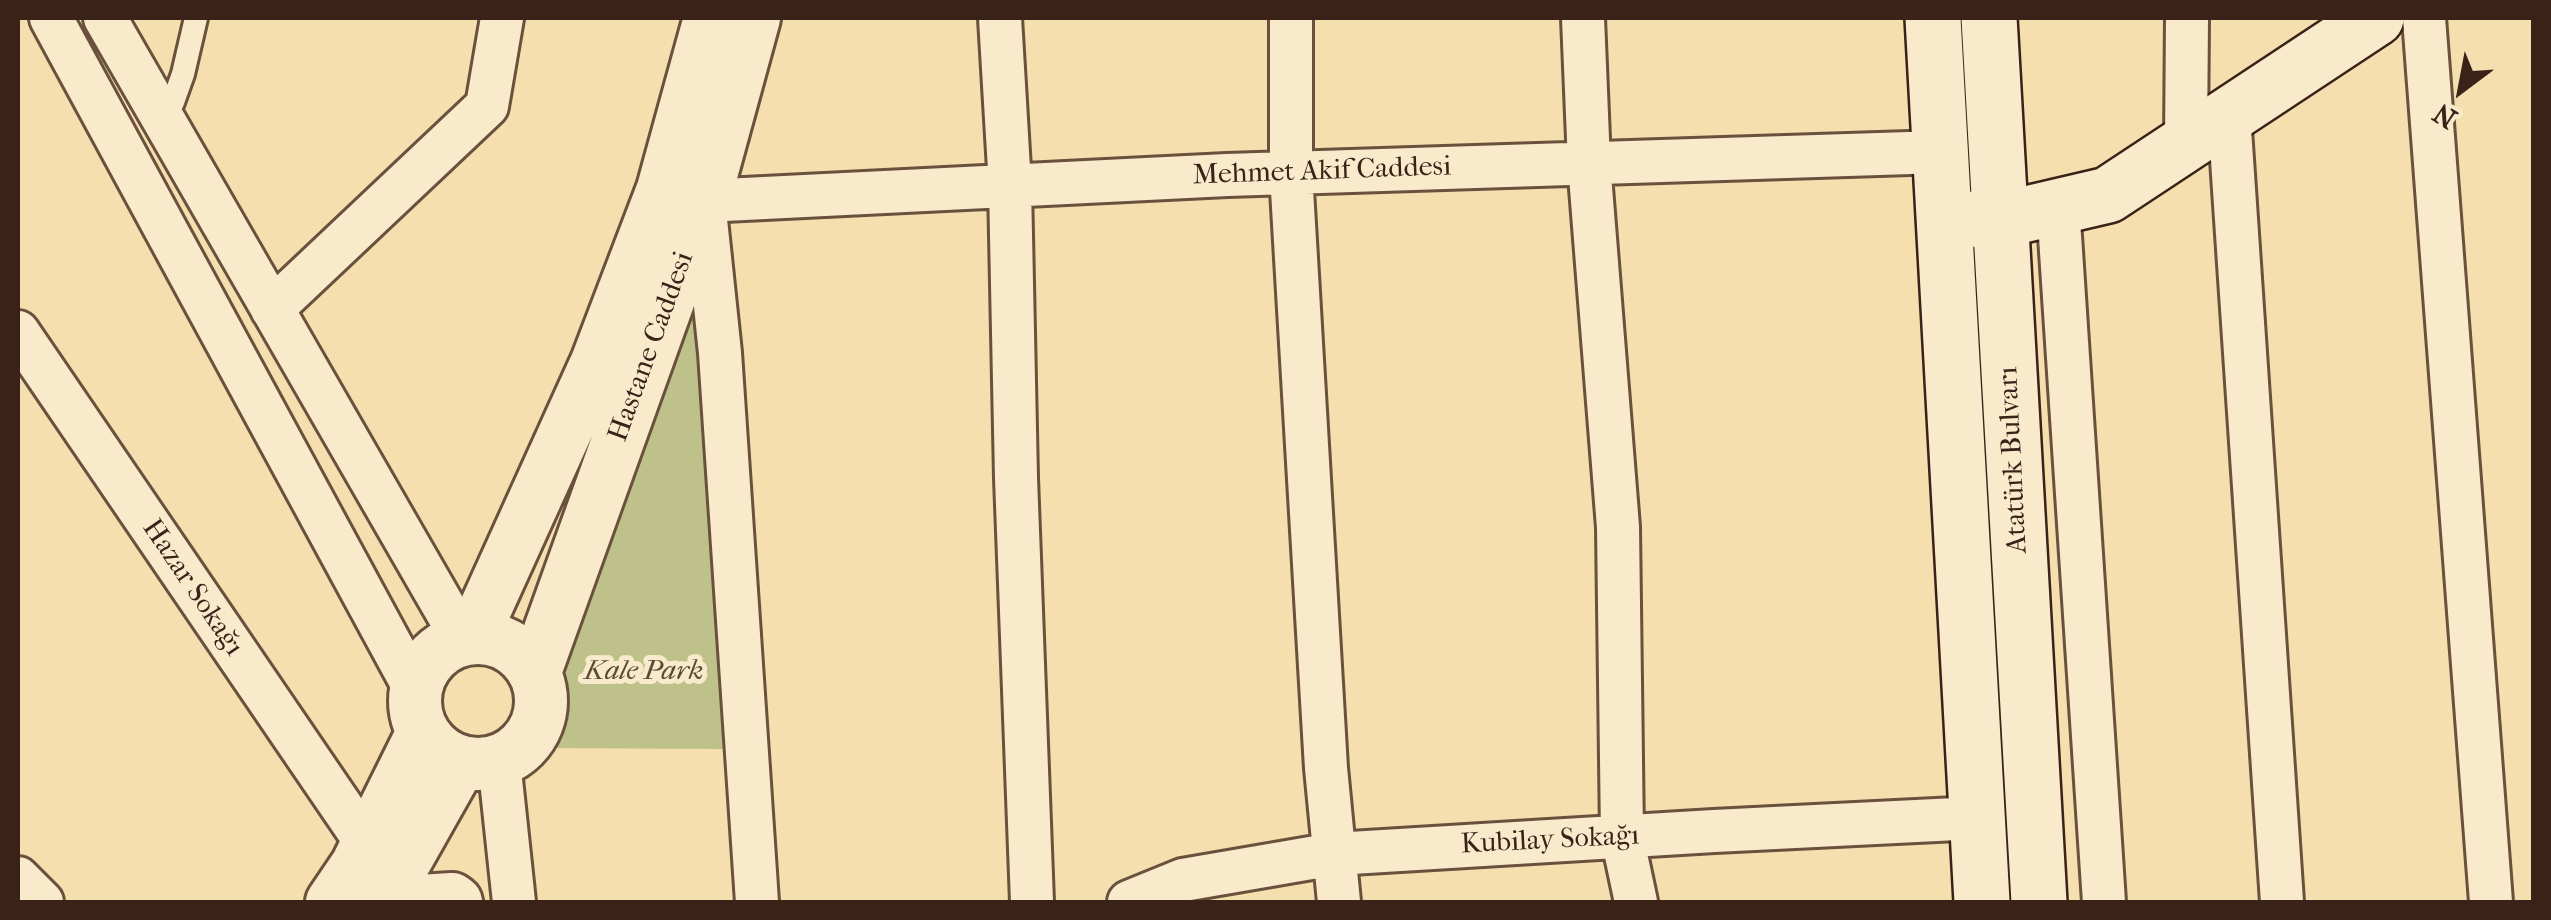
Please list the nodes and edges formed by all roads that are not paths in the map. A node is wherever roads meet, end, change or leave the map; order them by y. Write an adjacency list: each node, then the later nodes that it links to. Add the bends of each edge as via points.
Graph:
1 (51, 18): 17 (street)
2 (104, 18): 15 (street)
3 (196, 18): 15 (lane, via 183,74)
4 (502, 18): 26 (street, via 488,106)
5 (710, 18): 28 (street, Hastane Caddesi, via 664,189 604,345)
6 (754, 18): 22 (street, Hastane Caddesi)
7 (1000, 18): 21 (street)
8 (1292, 18): 20 (street)
9 (1583, 18): 19 (street)
10 (1933, 18): 18 (main road, Atatürk Bulvarı)
11 (1989, 18): 25 (main road, Atatürk Bulvarı)
12 (2187, 18): 16 (street)
13 (2376, 18): 16 (main road)
14 (2424, 18): 51 (street)
15 (162, 118): 17 (street); 26 (street)
16 (2208, 129): 23 (main road, via 2108,195); 50 (street)
17 (120, 146): 30 (street)
18 (1940, 152): 19 (street, Mehmet Akif Caddesi); 24 (main road, Atatürk Bulvarı)
19 (1588, 163): 20 (street, Mehmet Akif Caddesi); 32 (street, via 1618,527)
20 (1291, 172): 21 (street, Mehmet Akif Caddesi); 34 (street)
21 (1010, 186): 22 (street, Mehmet Akif Caddesi); 43 (street)
22 (704, 201): 29 (street, Hastane Caddesi); 42 (street)
23 (2058, 206): 25 (main road); 49 (street)
24 (1944, 219): 25 (main road); 31 (main road, Atatürk Bulvarı)
25 (2000, 220): 48 (main road, Atatürk Bulvarı)
26 (272, 308): 28 (street)
27 (18, 332): 33 (street, Hazar Sokağı)
28 (467, 639): 29 (street, via 508,646); 30 (street, via 446,647 422,674)
29 (535, 672): 30 (street, via 540,714 518,751)
30 (450, 736): 33 (street); 38 (street); 41 (street)
31 (1978, 818): 32 (street, Kubilay Sokağı); 47 (main road, Atatürk Bulvarı)
32 (1622, 836): 34 (street, Kubilay Sokağı); 46 (street)
33 (367, 844): 37 (street)
34 (1334, 854): 44 (street, Kubilay Sokağı, via 1182,880); 45 (street)
35 (18, 878): 36 (street)
36 (42, 902)
37 (332, 902)
38 (382, 902)
39 (404, 902): 40 (street)
40 (456, 902)
41 (514, 902)
42 (757, 902)
43 (1032, 902)
44 (1128, 902)
45 (1339, 902)
46 (1636, 902)
47 (1982, 902)
48 (2039, 902)
49 (2104, 902)
50 (2282, 902)
51 (2491, 902)

